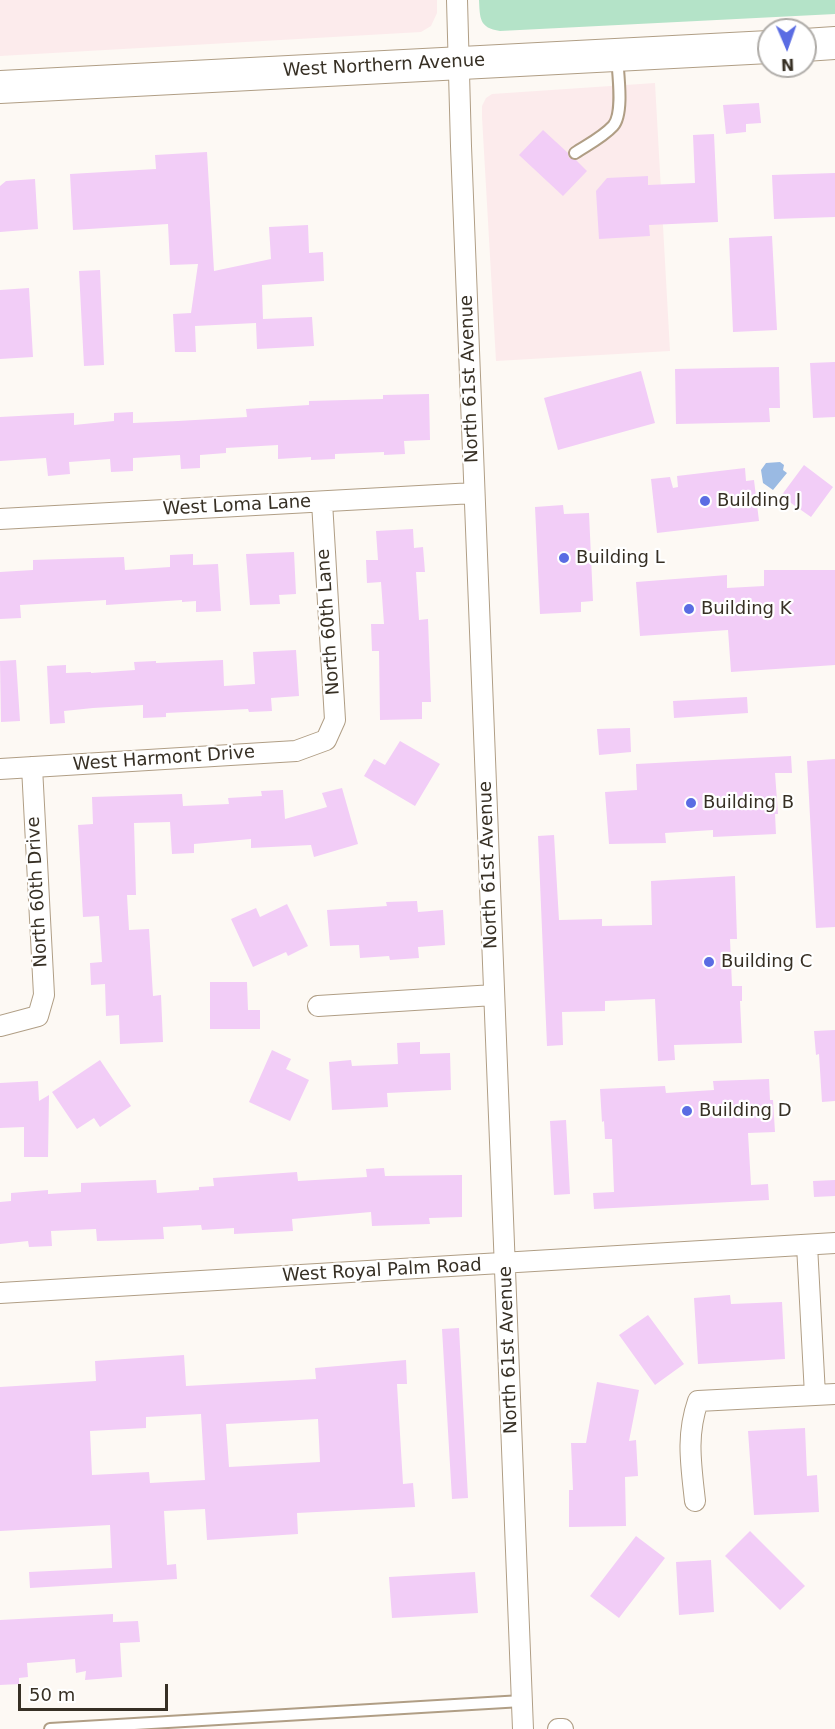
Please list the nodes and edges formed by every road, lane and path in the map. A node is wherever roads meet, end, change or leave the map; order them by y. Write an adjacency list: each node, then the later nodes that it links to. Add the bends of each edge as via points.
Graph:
1 (458, 0): 6 (street, North 61st Avenue)
2 (835, 43): 3 (main road)
3 (817, 44)
4 (757, 48): 5 (main road, West Northern Avenue)
5 (617, 54): 6 (main road, West Northern Avenue); 8 (lane, via 619,116 614,125)
6 (459, 63): 7 (main road, West Northern Avenue); 9 (street, North 61st Avenue)
7 (0, 87)
8 (575, 153)
9 (474, 493): 10 (street, West Loma Lane); 15 (street, North 61st Avenue)
10 (322, 502): 11 (street, West Loma Lane); 12 (street, North 60th Lane, via 335,720)
11 (0, 519)
12 (326, 740): 13 (street, West Harmont Drive, via 296,751)
13 (32, 767): 14 (street, West Harmont Drive); 17 (street, North 60th Drive, via 44,995 38,1016)
14 (0, 769)
15 (495, 995): 16 (street); 20 (street, North 61st Avenue)
16 (318, 1006)
17 (0, 1026)
18 (835, 1243): 19 (street, West Royal Palm Road)
19 (807, 1245): 20 (street, West Royal Palm Road); 23 (street)
20 (506, 1264): 21 (street, West Royal Palm Road); 25 (street, North 61st Avenue)
21 (0, 1293)
22 (835, 1394): 23 (street)
23 (815, 1395): 24 (street, via 698,1401 689,1444)
24 (695, 1501)
25 (522, 1701): 26 (lane); 27 (street, North 61st Avenue)
26 (50, 1729)
27 (523, 1729)
28 (558, 1729): 29 (street)
29 (563, 1729)

